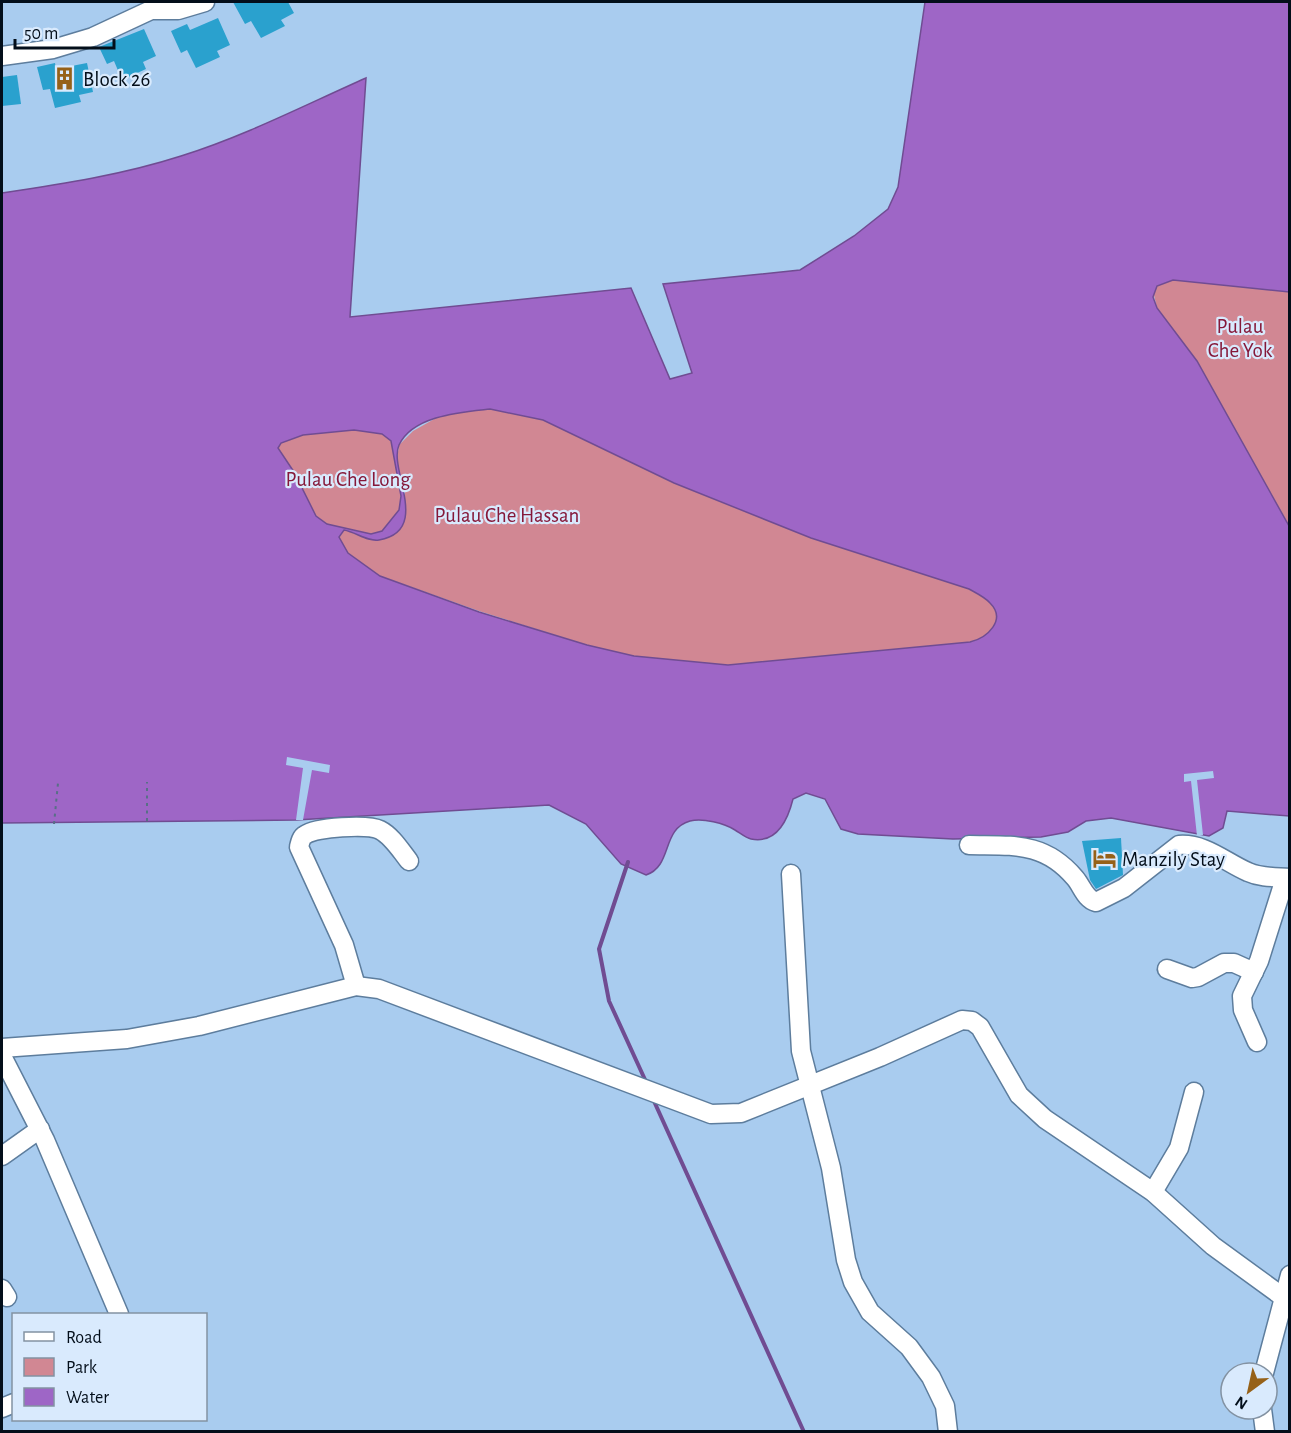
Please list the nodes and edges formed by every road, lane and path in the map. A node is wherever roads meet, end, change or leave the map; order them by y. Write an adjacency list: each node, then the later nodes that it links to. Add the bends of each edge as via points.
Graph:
1 (205, 2): 2 (street, via 178,10 151,10 93,37 53,49)
2 (2, 56)
3 (147, 782): 5 (path)
4 (58, 783): 6 (path)
5 (147, 821)
6 (54, 824)
7 (969, 845): 10 (street, via 1037,848 1071,874 1096,902 1124,888 1179,845 1205,849 1260,876)
8 (410, 861): 13 (street, via 378,829 331,829 306,834 299,847 344,945)
9 (791, 874): 17 (street, via 801,1051)
10 (1290, 879): 12 (street, via 1282,888)
11 (1167, 969): 12 (street, via 1192,978 1224,963 1234,963)
12 (1254, 972): 14 (street, via 1242,1003)
13 (356, 987): 15 (street, via 199,1026 127,1039); 17 (street, via 379,989 711,1114 741,1113)
14 (1257, 1042)
15 (2, 1048)
16 (2, 1056): 19 (street)
17 (808, 1083): 21 (street, via 880,1057 962,1020 972,1021 980,1027 1019,1095 1045,1119); 26 (street, via 831,1168 853,1282 870,1312 909,1347 931,1377 945,1406)
18 (1194, 1092): 21 (street, via 1179,1148)
19 (40, 1129): 20 (street); 24 (street)
20 (2, 1156)
21 (1153, 1192): 23 (street, via 1213,1246)
22 (1290, 1275): 23 (street)
23 (1282, 1297): 25 (street)
24 (119, 1313)
25 (1267, 1361)
26 (948, 1431)

